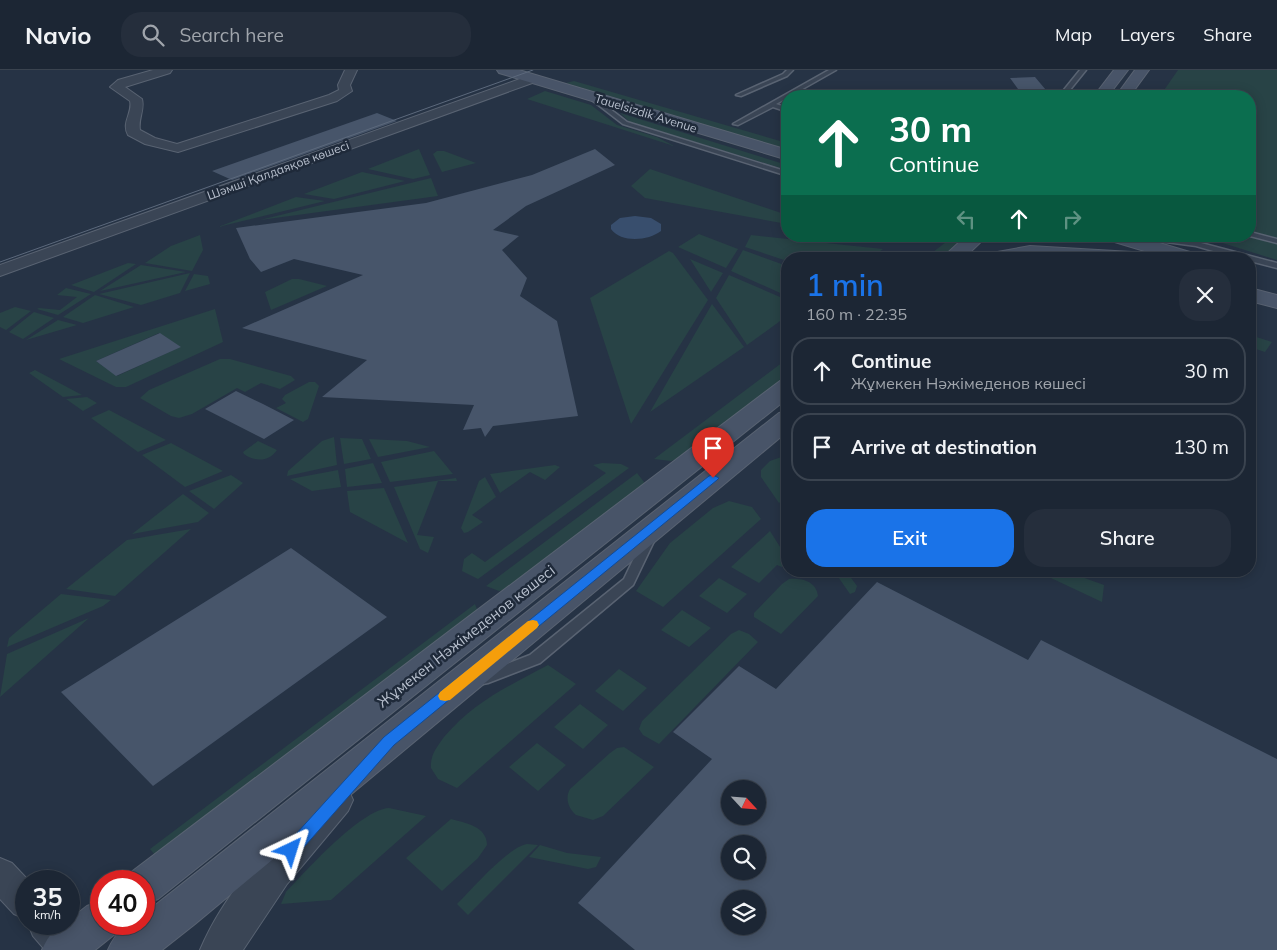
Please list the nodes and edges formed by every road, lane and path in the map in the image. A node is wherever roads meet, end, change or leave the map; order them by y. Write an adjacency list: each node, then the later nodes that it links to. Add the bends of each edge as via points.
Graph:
1 (166, 70): 2 (street, via 116,87 136,99 138,107 132,122 133,132 150,141 178,148 333,98 346,91 344,85)
2 (351, 70)
3 (506, 70): 10 (main road, Tauelsizdik Avenue); 23 (street, Шәмші Қалдаяқов көшесі, via 500,77)
4 (554, 70): 10 (main road, Шәмші Қалдаяқов көшесі); 18 (main road, Tauelsizdik Avenue)
5 (790, 70): 15 (lane)
6 (833, 70): 11 (lane)
7 (1083, 70): 12 (lane)
8 (1121, 70): 13 (main road)
9 (1138, 72): 14 (main road)
10 (531, 79): 16 (main road, Tauelsizdik Avenue); 39 (street, Шәмші Қалдаяқов көшесі)
11 (797, 90)
12 (1067, 90)
13 (1109, 90)
14 (1127, 90)
15 (740, 95)
16 (590, 96): 24 (main road, Tauelsizdik Avenue); 25 (lane, via 625,123)
17 (781, 99): 19 (lane)
18 (660, 102)
19 (773, 106): 20 (lane); 21 (lane)
20 (781, 108)
21 (731, 122): 22 (main road)
22 (753, 129)
23 (341, 132)
24 (781, 153)
25 (781, 172)
26 (1256, 236): 27 (lane)
27 (1277, 241)
28 (971, 242): 34 (main road)
29 (1003, 242): 35 (main road)
30 (1079, 242): 36 (main road)
31 (1147, 242): 33 (main road)
32 (1160, 242): 33 (lane)
33 (1195, 251)
34 (959, 252)
35 (991, 252)
36 (1113, 252)
37 (1256, 262): 38 (lane)
38 (1277, 266)
39 (0, 270)
40 (1256, 277): 41 (main road)
41 (1277, 283)
42 (1256, 296): 43 (main road)
43 (1277, 302)
44 (781, 391): 48 (main road, Жұмекен Нәжімеденов көшесі)
45 (781, 424): 46 (main road, Жұмекен Нәжімеденов көшесі)
46 (389, 741): 52 (main road, Жұмекен Нәжімеденов көшесі); 53 (street, via 266,879 237,920)
47 (0, 874): 49 (street)
48 (155, 877)
49 (15, 891)
50 (90, 926): 51 (main road)
51 (60, 943)
52 (130, 950)
53 (221, 950)

